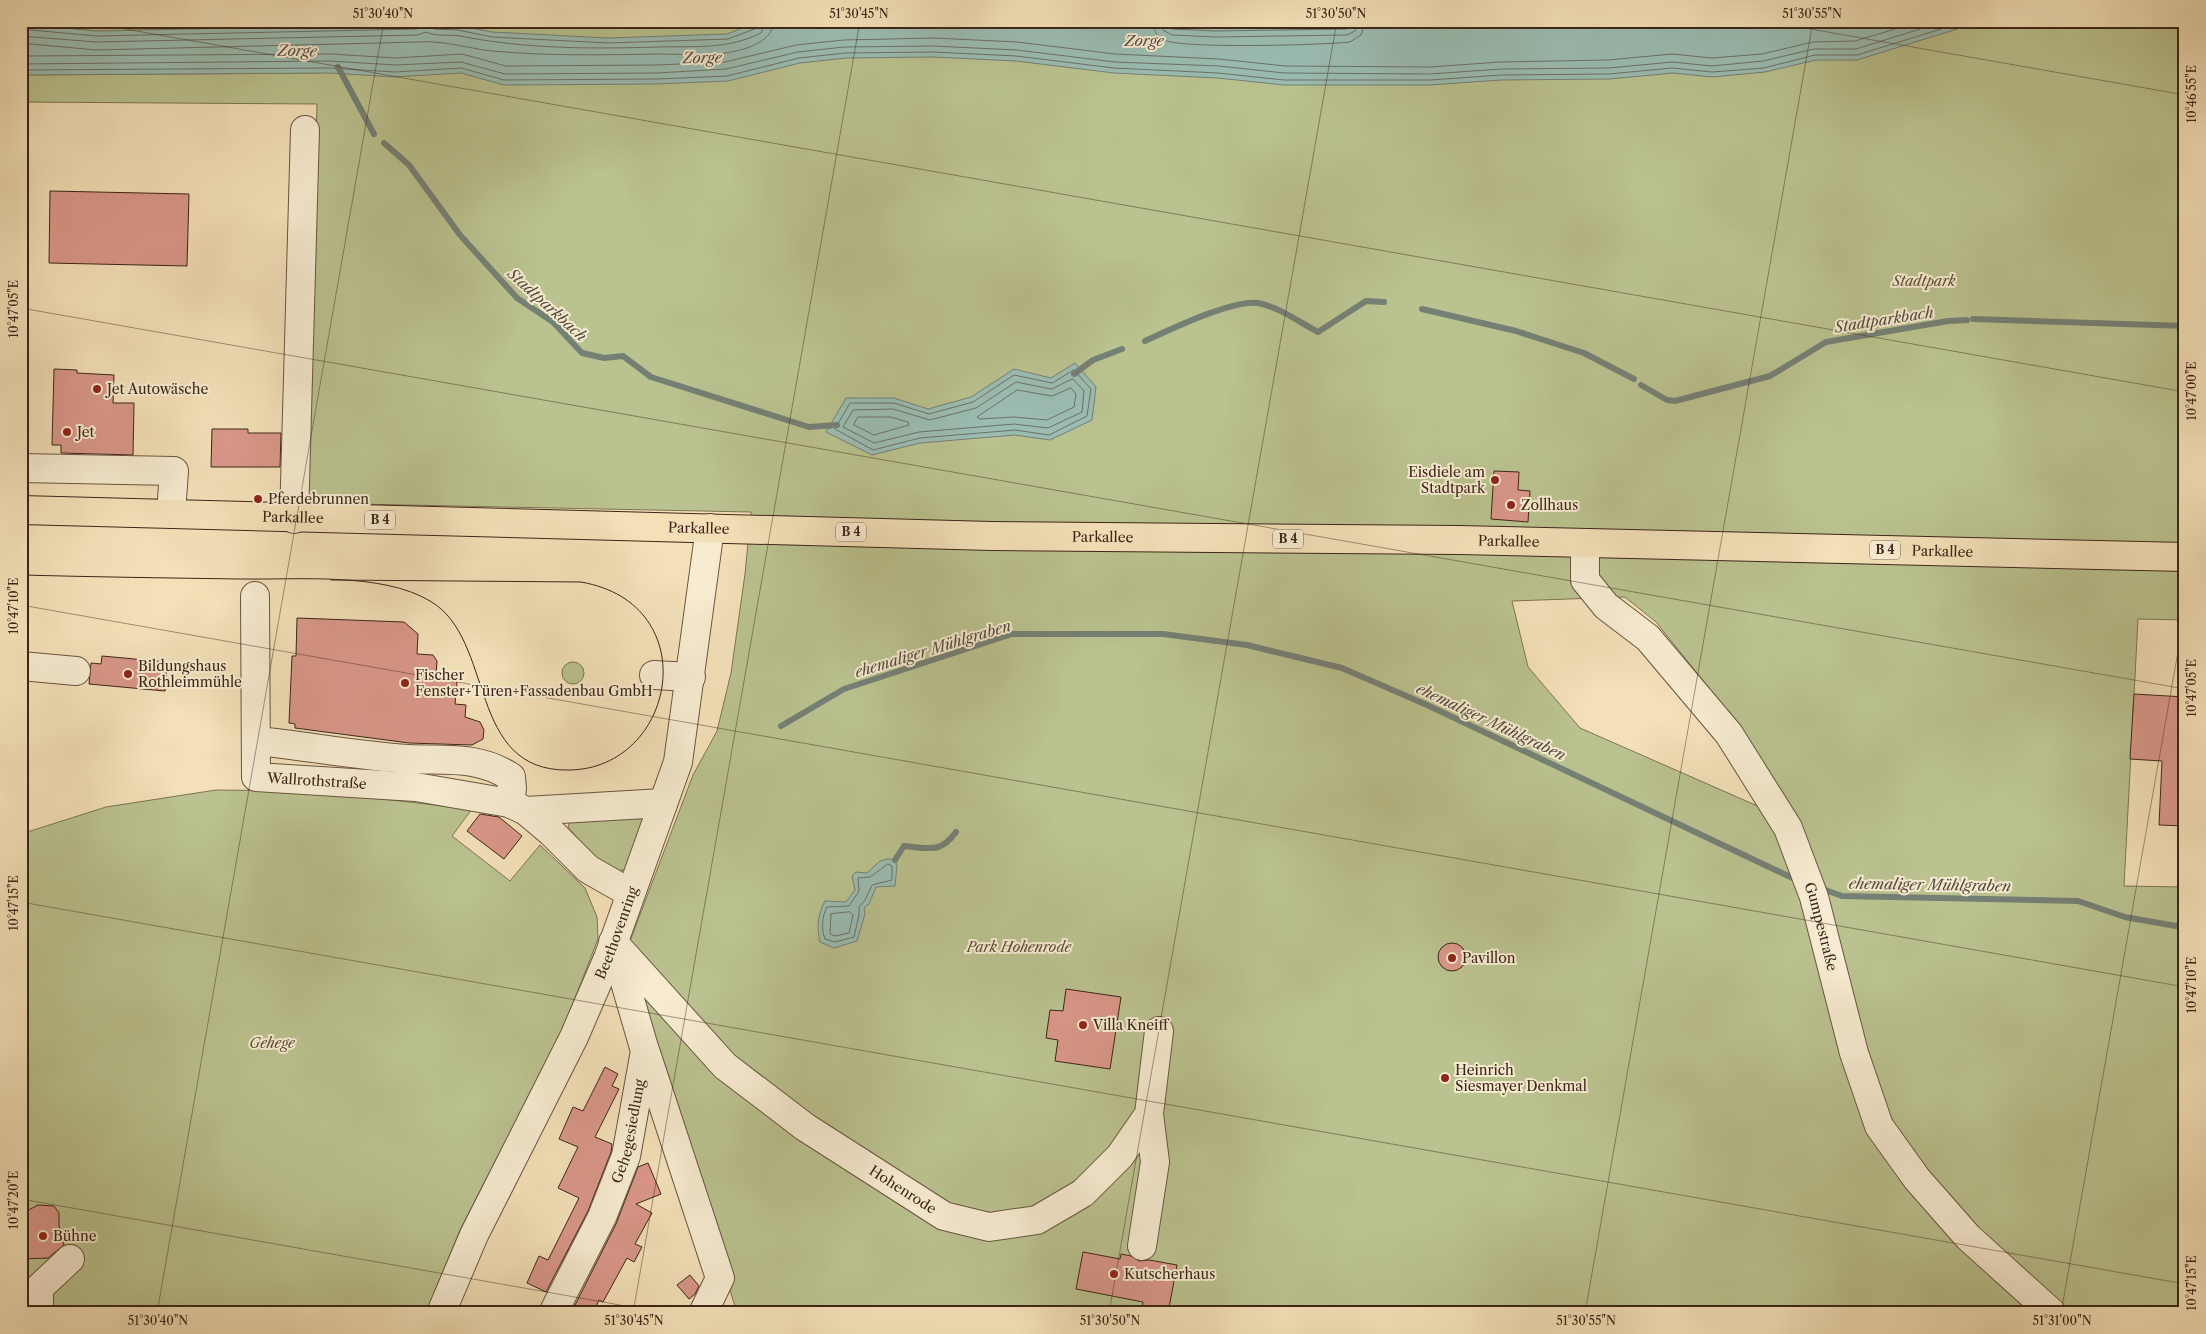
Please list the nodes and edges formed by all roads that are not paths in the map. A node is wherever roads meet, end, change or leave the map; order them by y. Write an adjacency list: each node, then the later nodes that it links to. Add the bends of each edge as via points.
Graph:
1 (305, 130): 5 (street)
2 (21, 468): 4 (street, via 174,471)
3 (21, 510): 4 (main road, Parkallee / B 4)
4 (171, 513): 5 (main road, Parkallee / B 4)
5 (294, 519): 6 (main road, Parkallee / B 4)
6 (710, 528): 7 (main road, Parkallee / B 4, via 991,536); 13 (street, Beethovenring)
7 (1585, 543): 8 (main road, Parkallee / B 4); 28 (street, Gumpestraße, via 1585,580 1606,606 1648,638 1729,734 1788,828 1810,886 1854,1054 1879,1126 1917,1179 1968,1237)
8 (2185, 557)
9 (254, 596): 14 (street, Wallrothstraße)
10 (21, 666): 11 (street)
11 (76, 671)
12 (659, 675): 13 (street)
13 (691, 677): 15 (street, Beethovenring, via 678,762)
14 (257, 741): 16 (street, via 491,765 511,777); 16 (street, Wallrothstraße, via 256,777 416,787)
15 (663, 803): 16 (street, Wallrothstraße); 17 (street, Beethovenring)
16 (517, 807): 17 (street, via 552,832 588,869)
17 (630, 893): 18 (street, Beethovenring)
18 (613, 942): 20 (street, Gehegesiedlung); 21 (street, Hohenrode, via 724,1066 805,1126 944,1216 989,1227 1037,1220 1083,1193 1120,1156); 25 (street, Beethovenring, via 574,1037 478,1227)
19 (1159, 1031): 21 (street, Hohenrode)
20 (645, 1051): 26 (street, Gehegesiedlung, via 626,1156 602,1217); 27 (street, via 720,1278)
21 (1149, 1114): 22 (street, via 1155,1162)
22 (1142, 1246)
23 (70, 1259): 24 (street, via 39,1288)
24 (39, 1313)
25 (442, 1313)
26 (553, 1313)
27 (703, 1313)
28 (2052, 1313)

